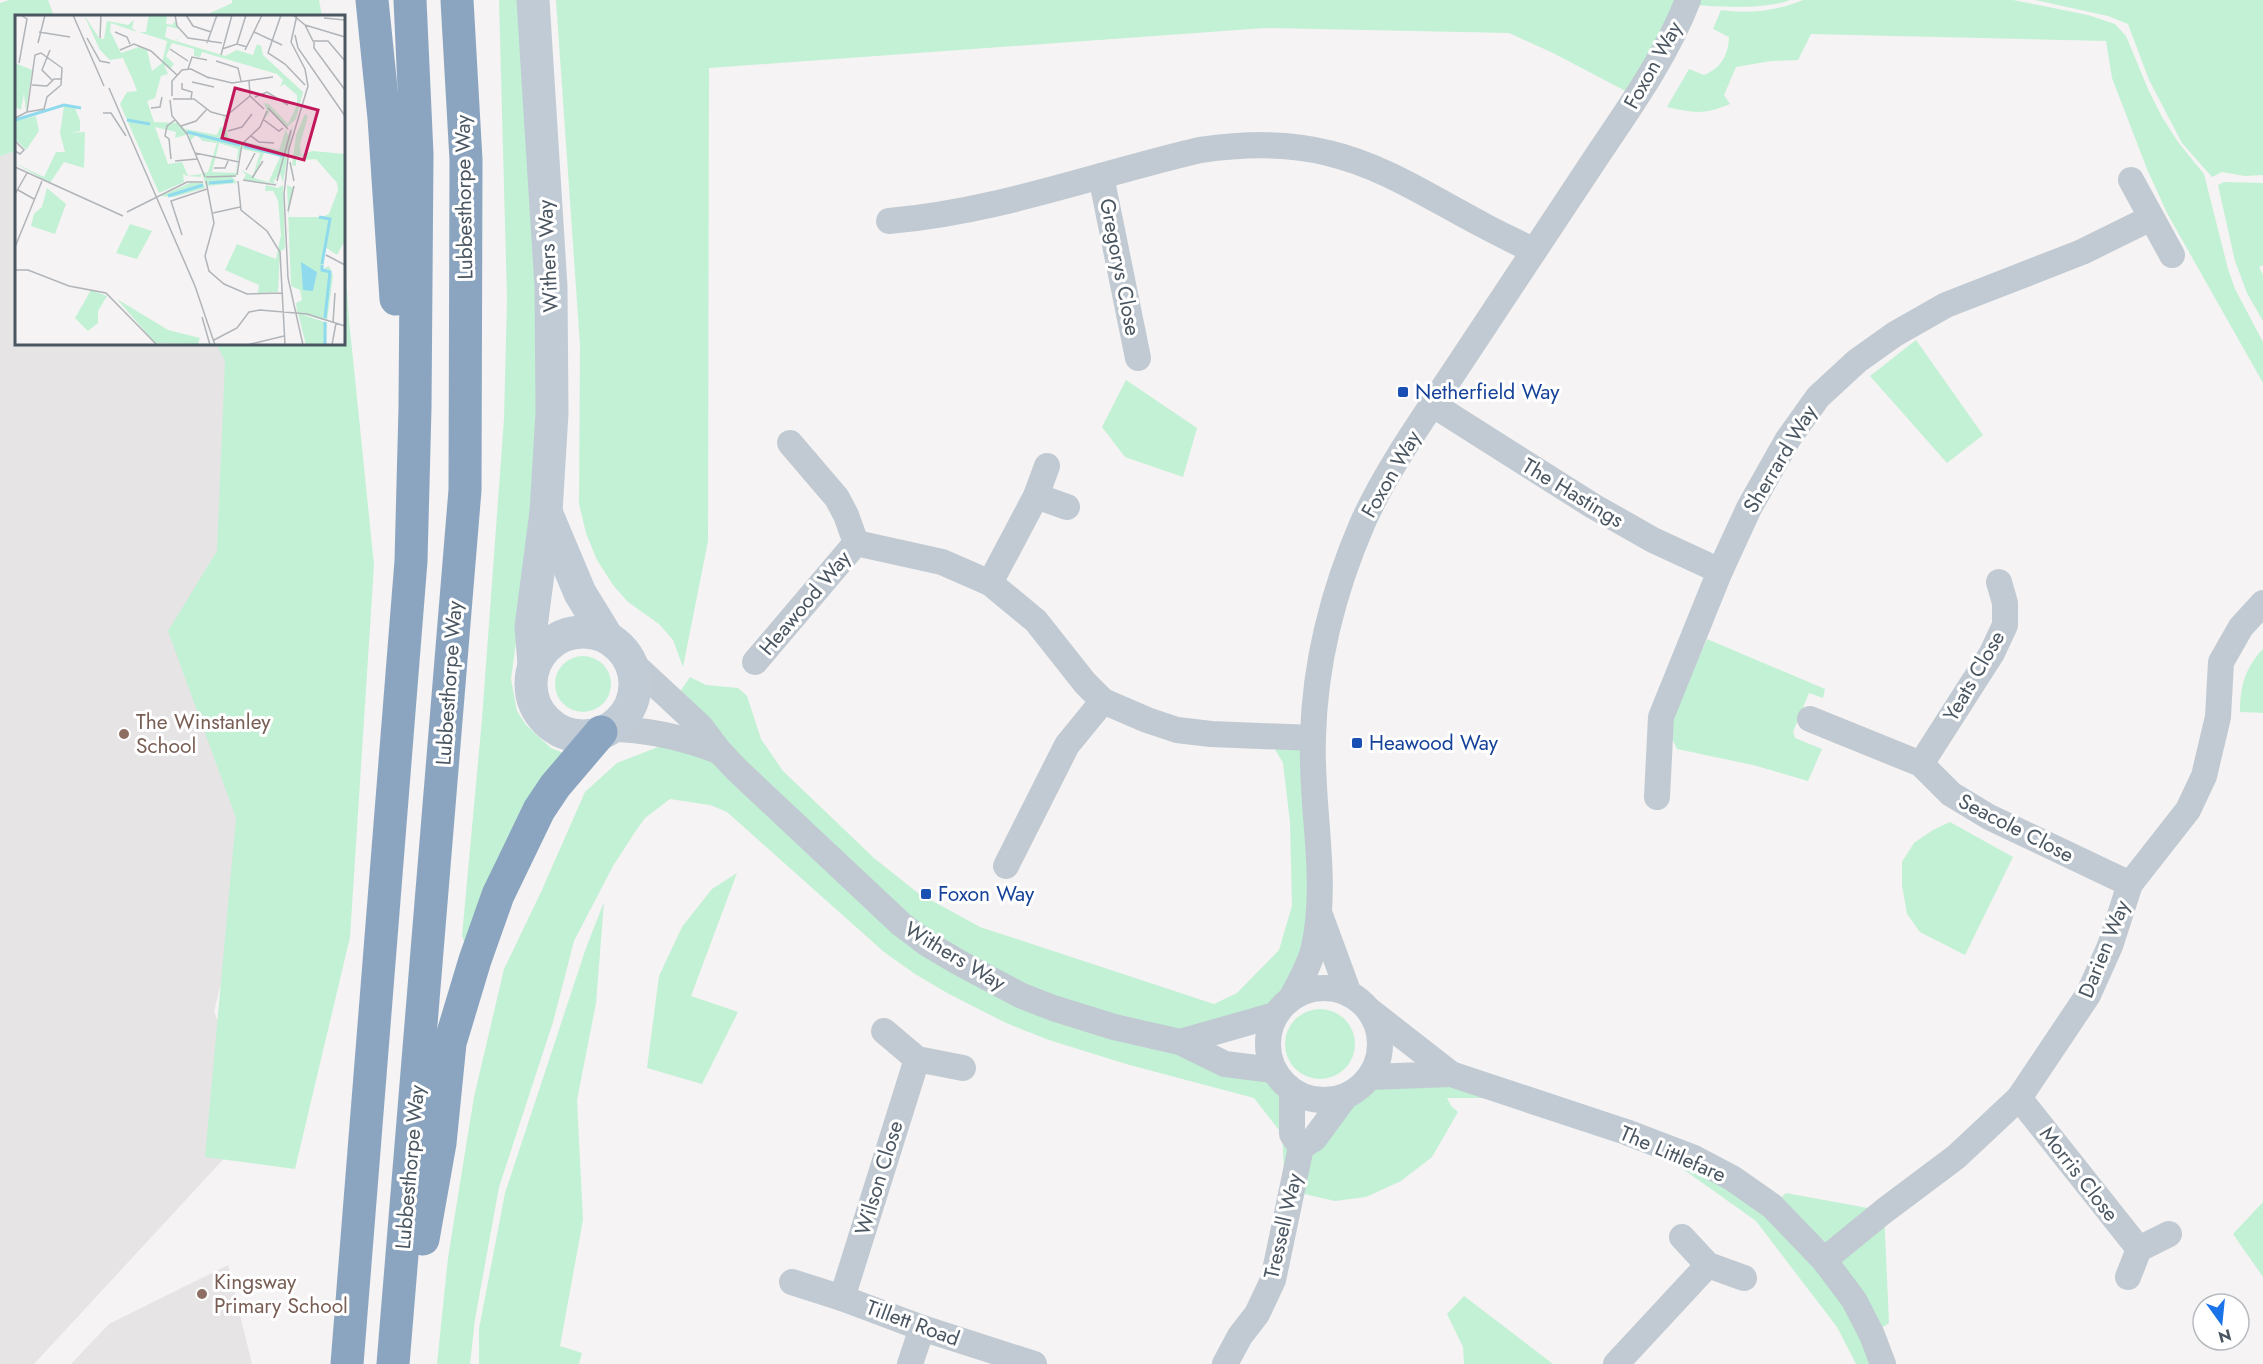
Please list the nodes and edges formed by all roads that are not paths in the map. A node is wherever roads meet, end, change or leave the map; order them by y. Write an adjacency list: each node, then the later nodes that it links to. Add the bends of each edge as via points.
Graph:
1 (372, 0): 20 (highway, via 385,130 396,292 397,389)
2 (411, 0): 20 (highway, via 417,154)
3 (457, 0): 64 (highway, Lubbesthorpe Way, via 466,160 465,490)
4 (532, 0): 18 (street, Withers Way, via 551,287 552,413)
5 (1688, 0): 10 (street, Foxon Way, via 1669,44 1636,98)
6 (1101, 176): 9 (street, via 1001,203); 10 (street, via 1189,152 1234,145 1328,153 1402,180); 12 (street, Gregorys Close)
7 (2131, 180): 8 (street)
8 (2151, 218): 11 (street); 21 (street, Sherrard Way, via 2082,252 1946,305 1857,361 1818,397 1788,439)
9 (889, 221)
10 (1534, 251): 13 (street, Foxon Way)
11 (2172, 255)
12 (1138, 358)
13 (1432, 404): 21 (street, The Hastings, via 1593,506); 32 (street, Foxon Way, via 1382,485 1341,579 1317,670)
14 (790, 443): 19 (street, Heawood Way, via 837,498)
15 (1047, 466): 16 (street)
16 (1036, 496): 17 (street); 23 (street)
17 (1067, 507)
18 (546, 512): 25 (street, Withers Way, via 580,593); 28 (street, Withers Way, via 531,627)
19 (856, 543): 23 (street, Heawood Way, via 942,562); 27 (street, Heawood Way)
20 (411, 561): 63 (highway)
21 (1719, 571): 35 (street, Sherrard Way, via 1660,717)
22 (1999, 582): 34 (street, Yeats Close, via 2005,603 2005,625 1992,653)
23 (990, 583): 29 (street, Heawood Way, via 1036,621)
24 (2263, 603): 37 (street, Darien Way, via 2241,627 2221,662 2218,717 2210,755 2188,810)
25 (607, 637): 26 (street); 28 (street, via 592,632 556,639 542,650)
26 (630, 662): 31 (street, via 635,677 629,709); 33 (street, Withers Way, via 701,727)
27 (755, 663)
28 (534, 665): 31 (street, via 531,690 535,706 545,719 573,735)
29 (1103, 701): 32 (street, Heawood Way, via 1177,730); 36 (street, via 1067,745)
30 (1810, 719): 34 (street, Seacole Close)
31 (605, 731): 33 (street, Withers Way, via 634,729 658,733); 65 (highway, via 555,786 539,810 498,895 475,960 450,1044 440,1143)
32 (1313, 738): 38 (street, Foxon Way)
33 (719, 751): 43 (street, Withers Way, via 870,898 926,943 991,981 1053,1008)
34 (1921, 764): 37 (street, Seacole Close, via 1951,794 1989,817)
35 (1657, 797)
36 (1006, 866)
37 (2130, 884): 51 (street, Darien Way, via 2110,946 2088,995)
38 (1319, 912): 39 (street, Foxon Way); 40 (street, Foxon Way, via 1306,969)
39 (1349, 994): 40 (street, via 1320,988 1305,991); 41 (street)
40 (1283, 1006): 43 (street, Withers Way); 46 (street, via 1268,1033 1267,1051)
41 (1369, 1010): 47 (street, The Littlefare); 48 (street, via 1380,1043)
42 (884, 1031): 44 (street)
43 (1180, 1042): 46 (street, Withers Way, via 1225,1064)
44 (917, 1059): 45 (street); 61 (street, Wilson Close)
45 (963, 1068)
46 (1273, 1070): 49 (street)
47 (1451, 1074): 48 (street, The Littlefare); 56 (street, The Littlefare, via 1694,1158 1772,1206)
48 (1370, 1077): 50 (street)
49 (1292, 1091): 50 (street, via 1309,1099 1327,1101); 52 (street, Tressell Way, via 1292,1134)
50 (1345, 1096): 52 (street, Tressell Way, via 1314,1139)
51 (2019, 1098): 55 (street, Morris Close); 56 (street, Darien Way, via 1956,1157)
52 (1300, 1147): 68 (street, Tressell Way, via 1273,1280)
53 (2169, 1234): 55 (street)
54 (1682, 1237): 57 (street)
55 (2139, 1250): 58 (street)
56 (1824, 1260): 70 (street, The Littlefare, via 1854,1300)
57 (1708, 1264): 59 (street); 69 (street)
58 (2128, 1276)
59 (1744, 1278)
60 (792, 1282): 61 (street, Tillett Road)
61 (842, 1298): 62 (street, Tillett Road)
62 (922, 1328): 66 (street); 67 (street, Tillett Road)
63 (347, 1364)
64 (393, 1364)
65 (401, 1364)
66 (910, 1364)
67 (1034, 1364)
68 (1225, 1364)
69 (1616, 1364)
70 (1883, 1364)

